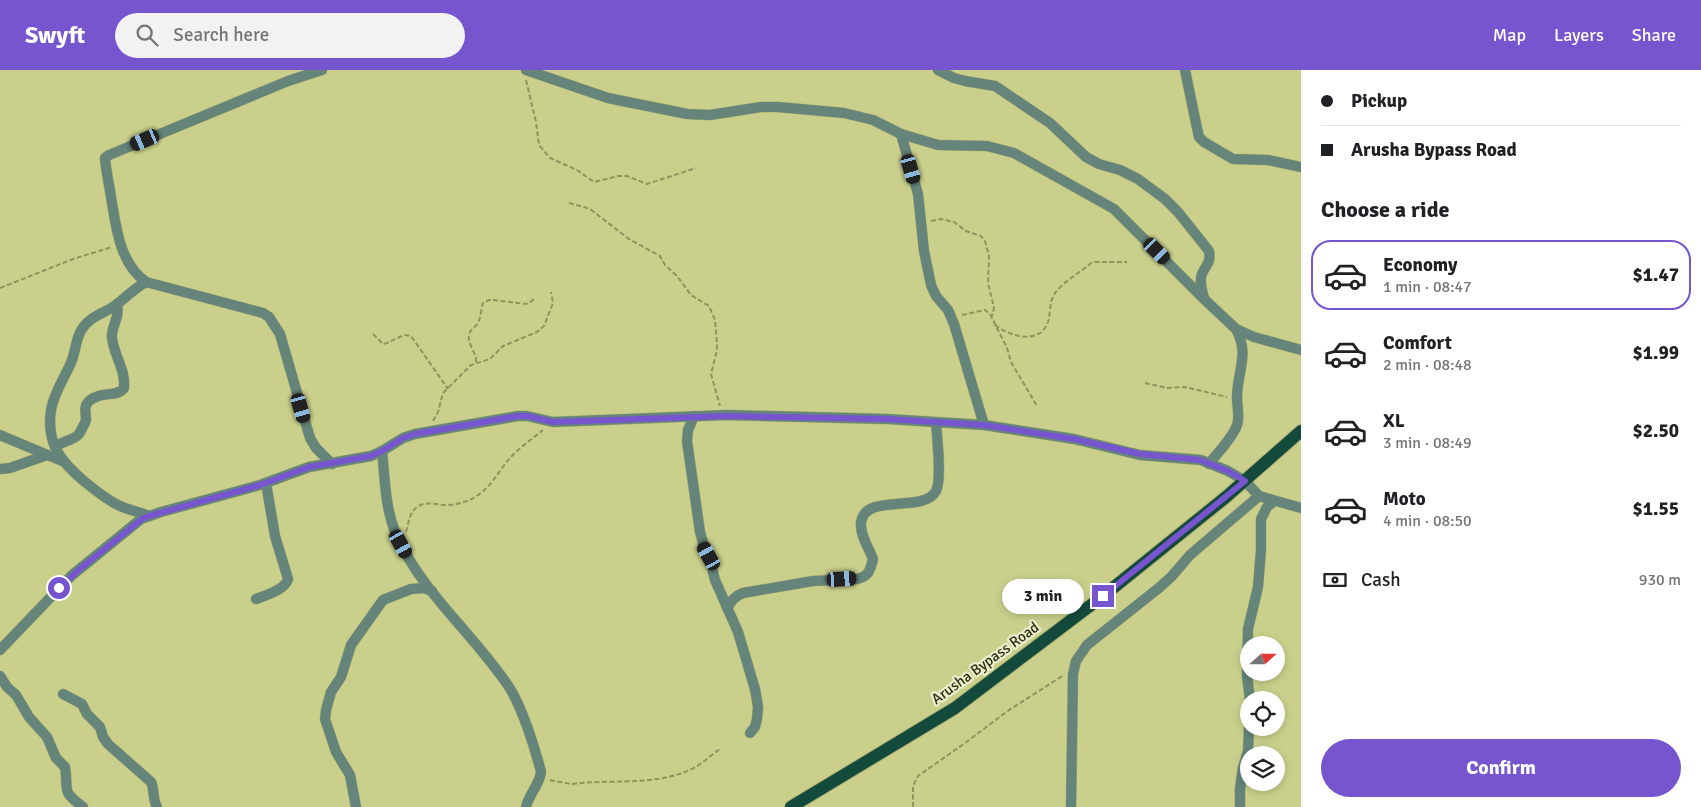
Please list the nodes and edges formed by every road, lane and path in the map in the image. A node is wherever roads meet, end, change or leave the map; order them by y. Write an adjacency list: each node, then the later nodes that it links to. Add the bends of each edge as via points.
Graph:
1 (322, 70): 10 (street, via 288,81 105,158)
2 (938, 70): 16 (street, via 954,78 995,86 1050,122 1086,157 1128,173 1165,199 1209,251 1209,264 1202,274)
3 (1185, 70): 6 (street, via 1197,128 1204,142 1232,159 1268,160)
4 (526, 74): 5 (street, via 608,98 687,114 710,115 761,106 844,113 879,123); 7 (path, via 539,146 550,158 594,182 612,176 627,176 647,184)
5 (901, 134): 9 (street, via 918,194); 16 (street, via 938,145 986,146 1014,153 1114,209)
6 (1301, 167)
7 (696, 168)
8 (569, 203): 30 (path, via 584,206 628,239 660,256 691,295 709,306 715,320 717,343 711,377 720,408)
9 (922, 222): 18 (street, via 930,285); 19 (path, via 948,220 985,241 989,256 988,283 994,308)
10 (122, 246): 12 (street, via 131,267); 13 (path, via 95,251)
11 (1127, 262): 20 (path, via 1091,263 1056,291 1050,301 1048,322 1039,333 1016,336)
12 (146, 282): 17 (street); 41 (street, via 263,312 269,317 280,334 310,438)
13 (0, 288)
14 (551, 292): 24 (path, via 553,303 544,326 503,346 490,359)
15 (535, 298): 24 (path, via 526,304 493,300 483,303 478,322 469,335)
16 (1204, 299): 21 (street)
17 (117, 304): 37 (street, via 93,317 78,335 75,354 53,401 50,422); 37 (street, via 119,313 112,340 124,374 124,388 118,393 99,395 89,402 84,410 85,423 78,434)
18 (948, 310): 19 (path, via 966,315 986,310); 33 (street)
19 (991, 317): 20 (path)
20 (996, 325): 28 (path, via 1011,362)
21 (1236, 329): 23 (street, via 1254,338); 27 (street, via 1243,349)
22 (373, 334): 26 (path, via 383,344 404,335 412,336)
23 (1301, 350)
24 (476, 362): 26 (path)
25 (1145, 383): 27 (path)
26 (448, 389): 34 (path)
27 (1237, 398): 42 (street, via 1237,425)
28 (1037, 406)
29 (694, 416): 30 (street); 31 (street); 53 (street, via 687,441 700,532)
30 (727, 416): 32 (street)
31 (553, 422): 34 (street, via 518,416); 50 (path, via 512,456 494,480 476,496 447,506 431,502 416,508)
32 (936, 422): 33 (street); 53 (street, via 938,486 935,493 921,502 879,507 863,516 863,536 873,559 869,574 857,579 813,581 743,592 732,599)
33 (984, 425): 42 (street)
34 (426, 431): 38 (street, via 403,438)
35 (1301, 431): 44 (main road, Arusha Bypass Road)
36 (0, 436): 39 (street)
37 (55, 447): 40 (street)
38 (382, 451): 41 (street); 50 (street, via 391,518)
39 (47, 455): 40 (street); 43 (street)
40 (62, 460): 49 (street, via 107,499)
41 (332, 464): 45 (street, via 309,467)
42 (1209, 464): 44 (street)
43 (0, 469)
44 (1245, 481): 46 (street); 67 (main road, Arusha Bypass Road, via 1103,596 955,708)
45 (266, 483): 49 (street); 52 (street, via 275,536 288,579 282,587)
46 (1259, 496): 47 (street); 55 (street, via 1190,555 1160,587 1087,645)
47 (1274, 501): 48 (street); 57 (street, via 1261,519 1258,587 1248,629)
48 (1301, 508)
49 (149, 516): 54 (street, via 71,576)
50 (401, 544): 51 (street)
51 (432, 591): 62 (street, via 510,688 522,713); 65 (street, via 411,588 383,600 351,644 341,677 330,692 325,719 336,752 350,775)
52 (256, 599)
53 (727, 608): 59 (street, via 738,632 757,697 757,719)
54 (0, 650)
55 (1074, 669): 68 (path, via 1046,684 918,776 913,786); 69 (street)
56 (0, 676): 63 (street, via 28,717 47,737 56,758 65,766 69,796)
57 (1249, 691)
58 (63, 694): 64 (street, via 82,704 100,727 108,744 151,782)
59 (750, 732)
60 (1249, 736): 70 (street, via 1242,768)
61 (720, 749): 62 (path, via 698,766 676,775 571,784)
62 (541, 777): 66 (street)
63 (83, 807)
64 (157, 807)
65 (356, 807)
66 (526, 807)
67 (791, 807)
68 (913, 807)
69 (1071, 807)
70 (1240, 807)

